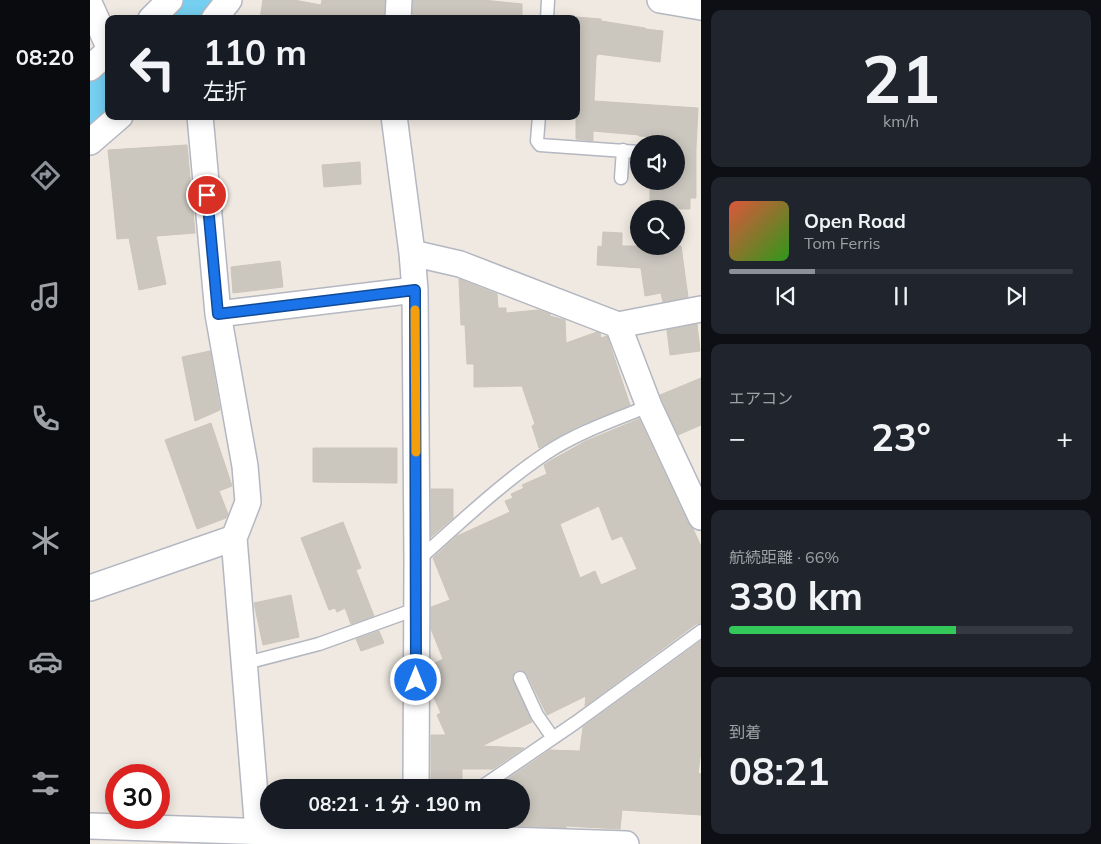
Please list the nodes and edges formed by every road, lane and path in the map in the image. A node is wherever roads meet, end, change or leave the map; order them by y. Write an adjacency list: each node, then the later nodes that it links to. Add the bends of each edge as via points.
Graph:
1 (170, 0): 8 (street)
2 (229, 0): 9 (street)
3 (398, 0): 10 (street)
4 (548, 0): 11 (lane)
5 (660, 0): 7 (street)
6 (90, 5): 12 (street)
7 (701, 7)
8 (156, 15)
9 (217, 15)
10 (398, 15)
11 (547, 15)
12 (105, 38)
13 (105, 55): 14 (street)
14 (90, 68)
15 (115, 120): 19 (street)
16 (200, 120): 26 (street)
17 (395, 120): 23 (street)
18 (539, 120): 20 (lane, via 536,141 540,145)
19 (90, 142)
20 (623, 150): 21 (lane); 22 (lane)
21 (630, 151)
22 (621, 178)
23 (412, 253): 24 (street); 27 (street, via 460,264)
24 (415, 290): 26 (street); 31 (street)
25 (701, 309): 27 (street)
26 (218, 314): 30 (street, via 245,466 248,502)
27 (618, 325): 28 (street)
28 (649, 406): 29 (street); 31 (lane, via 598,426 545,454)
29 (701, 517)
30 (234, 538): 32 (street); 35 (street)
31 (417, 560): 33 (street)
32 (90, 588)
33 (416, 609): 35 (lane, via 319,644); 38 (street)
34 (701, 631): 37 (lane)
35 (246, 663): 41 (street)
36 (520, 678): 37 (lane, via 536,715)
37 (553, 738): 39 (lane)
38 (416, 779)
39 (493, 779)
40 (90, 826): 41 (street)
41 (258, 832): 42 (street)
42 (414, 834): 43 (street)
43 (626, 844)

